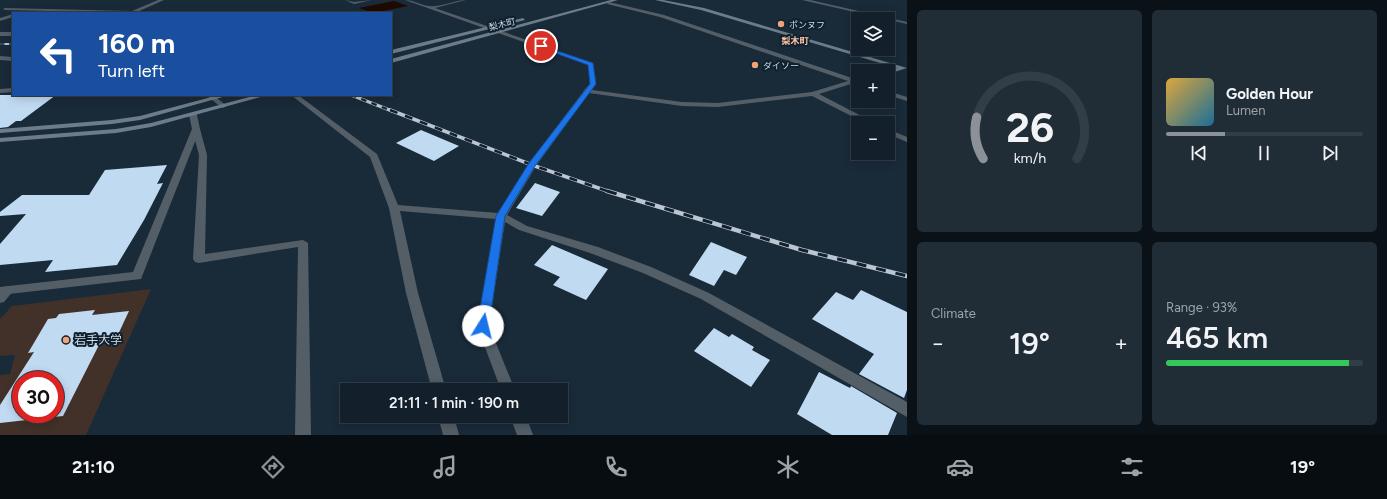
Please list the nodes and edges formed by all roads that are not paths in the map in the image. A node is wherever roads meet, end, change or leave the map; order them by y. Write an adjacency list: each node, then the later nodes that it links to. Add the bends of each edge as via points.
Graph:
1 (162, 0): 14 (street)
2 (347, 0): 3 (street, via 354,3)
3 (370, 0)
4 (407, 0): 10 (street)
5 (464, 0): 10 (street)
6 (616, 0): 9 (street, 梨木町)
7 (657, 0): 26 (street, via 702,9)
8 (804, 0): 17 (street)
9 (608, 1): 18 (street); 19 (street, 梨木町); 28 (street, via 662,16)
10 (430, 8): 18 (street)
11 (5, 9): 12 (street)
12 (26, 10): 13 (street); 14 (street)
13 (21, 12)
14 (132, 12)
15 (12, 15): 16 (street)
16 (0, 20)
17 (907, 23)
18 (488, 27): 19 (street); 22 (street)
19 (502, 32): 25 (street, 梨木町); 32 (street, via 591,64 593,84)
20 (0, 34): 21 (street)
21 (12, 34)
22 (392, 52)
23 (0, 58): 24 (street)
24 (12, 58)
25 (392, 61)
26 (906, 68): 27 (street)
27 (895, 70)
28 (851, 79)
29 (851, 83): 33 (street)
30 (12, 90): 31 (street)
31 (0, 91)
32 (586, 91): 33 (street, via 682,104 718,104); 48 (street, via 532,165)
33 (813, 94): 41 (street)
34 (895, 95): 38 (street)
35 (261, 96): 39 (street)
36 (295, 96): 47 (street, via 374,156)
37 (211, 97): 39 (street); 43 (street, via 140,118)
38 (907, 99)
39 (223, 106): 40 (street)
40 (193, 115): 42 (street); 45 (street, via 116,131)
41 (857, 116)
42 (196, 129): 49 (street, via 137,276); 55 (street, via 203,155 199,259 303,243)
43 (0, 131)
44 (895, 134): 46 (street)
45 (0, 140)
46 (907, 140)
47 (394, 208): 48 (street); 50 (street, via 412,293)
48 (501, 216): 51 (street, via 483,326); 52 (street, via 523,228 594,250 705,296)
49 (3, 293)
50 (437, 383)
51 (505, 383)
52 (907, 410)
53 (448, 423): 56 (street)
54 (521, 423): 57 (street)
55 (303, 435)
56 (451, 435)
57 (525, 435)

